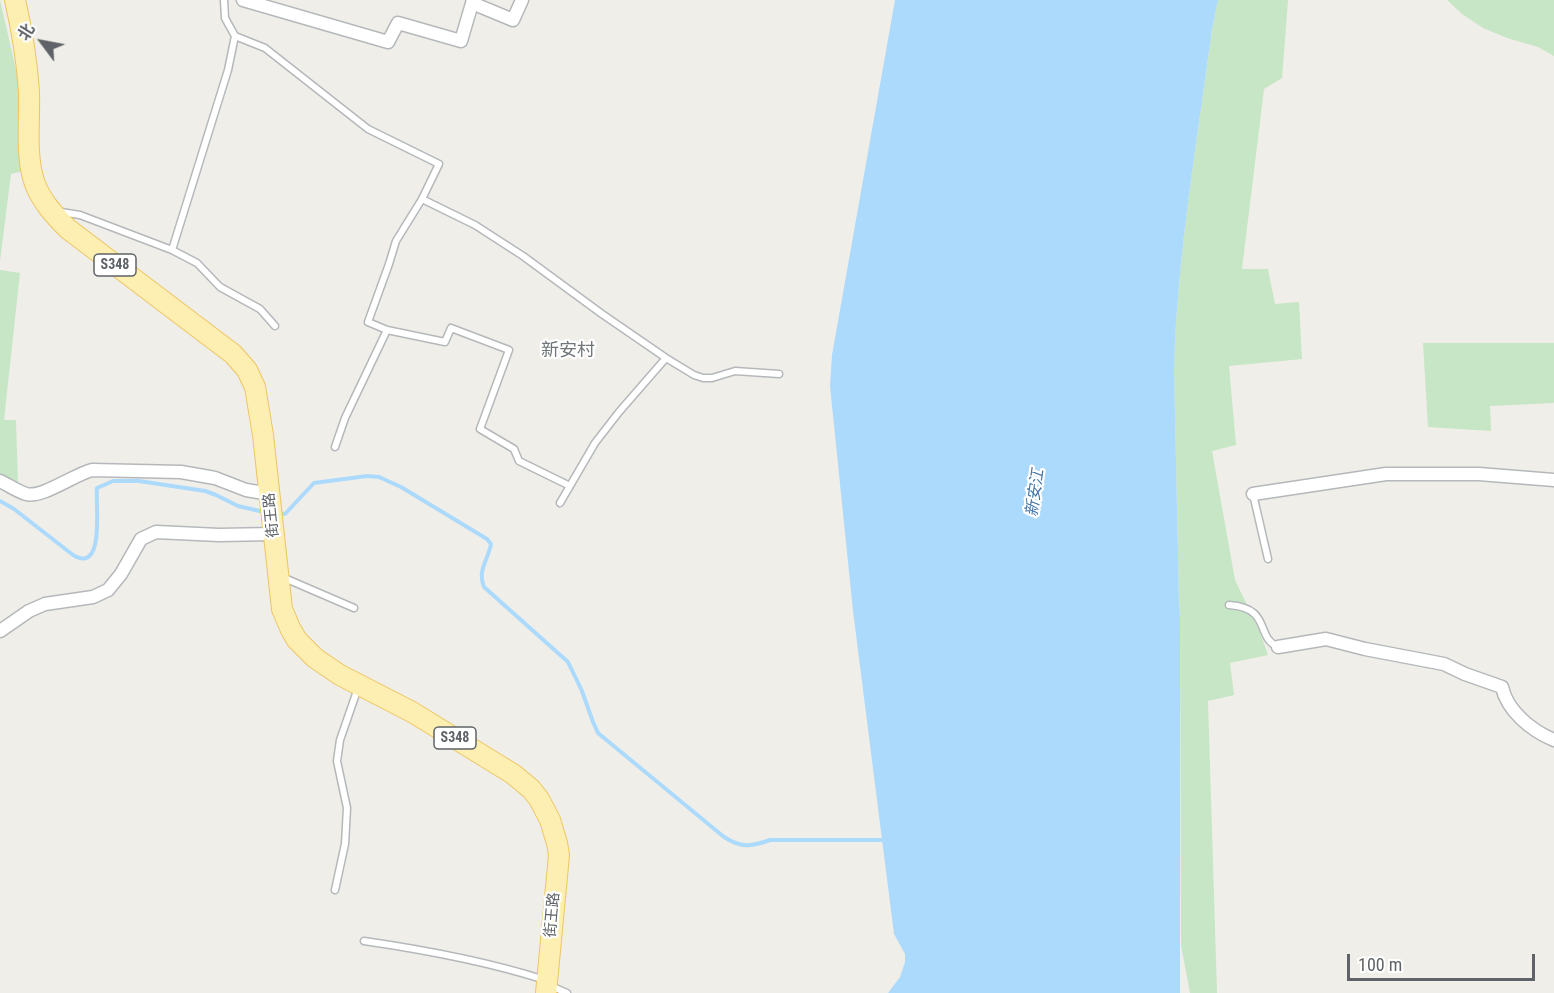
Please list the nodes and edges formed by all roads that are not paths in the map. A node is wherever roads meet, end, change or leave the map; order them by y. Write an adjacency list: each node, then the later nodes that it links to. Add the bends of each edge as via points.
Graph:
1 (15, 0): 8 (main road, 街王路 / S348, via 26,62 32,174)
2 (224, 0): 6 (lane, via 225,18)
3 (243, 0): 5 (street, via 388,42 398,22 461,41)
4 (522, 0): 5 (street, via 513,20)
5 (472, 2)
6 (235, 36): 7 (lane, via 265,48 368,129 439,164); 9 (lane)
7 (422, 200): 11 (lane, via 396,241 368,322); 12 (lane, via 474,225 523,256)
8 (51, 211): 9 (lane, via 80,215); 19 (main road, 街王路 / S348, via 68,229 241,362 255,387)
9 (172, 250): 10 (lane, via 197,263 220,287 260,309)
10 (275, 326)
11 (387, 330): 14 (lane); 17 (lane, via 445,342 451,328 509,350 480,429 514,449 519,461)
12 (666, 358): 13 (lane, via 703,378 735,371); 17 (lane, via 595,443)
13 (779, 374)
14 (334, 447)
15 (1554, 480): 18 (street, via 1386,474)
16 (0, 481): 19 (street, via 26,494 39,494 84,472 172,471 215,478)
17 (570, 486): 20 (lane)
18 (1252, 494): 22 (lane)
19 (270, 496): 21 (main road, 街王路 / S348)
20 (560, 503)
21 (274, 531): 23 (main road, 街王路 / S348); 26 (street, via 219,535 156,532 141,539 108,590 93,597 39,606)
22 (1268, 559)
23 (279, 576): 25 (lane); 28 (main road, 街王路 / S348, via 282,609 297,640 315,658)
24 (1229, 605): 27 (lane, via 1254,613 1270,642)
25 (354, 608)
26 (0, 631)
27 (1278, 647): 29 (street, via 1326,639 1444,664 1502,687 1516,712 1531,727)
28 (359, 685): 30 (lane, via 340,740 338,760 347,808 345,844); 32 (main road, 街王路 / S348, via 412,712 513,774 539,799 555,831 559,855)
29 (1554, 740)
30 (335, 890)
31 (364, 941): 32 (lane, via 429,950 514,970)
32 (547, 986): 33 (lane)
33 (567, 993)

